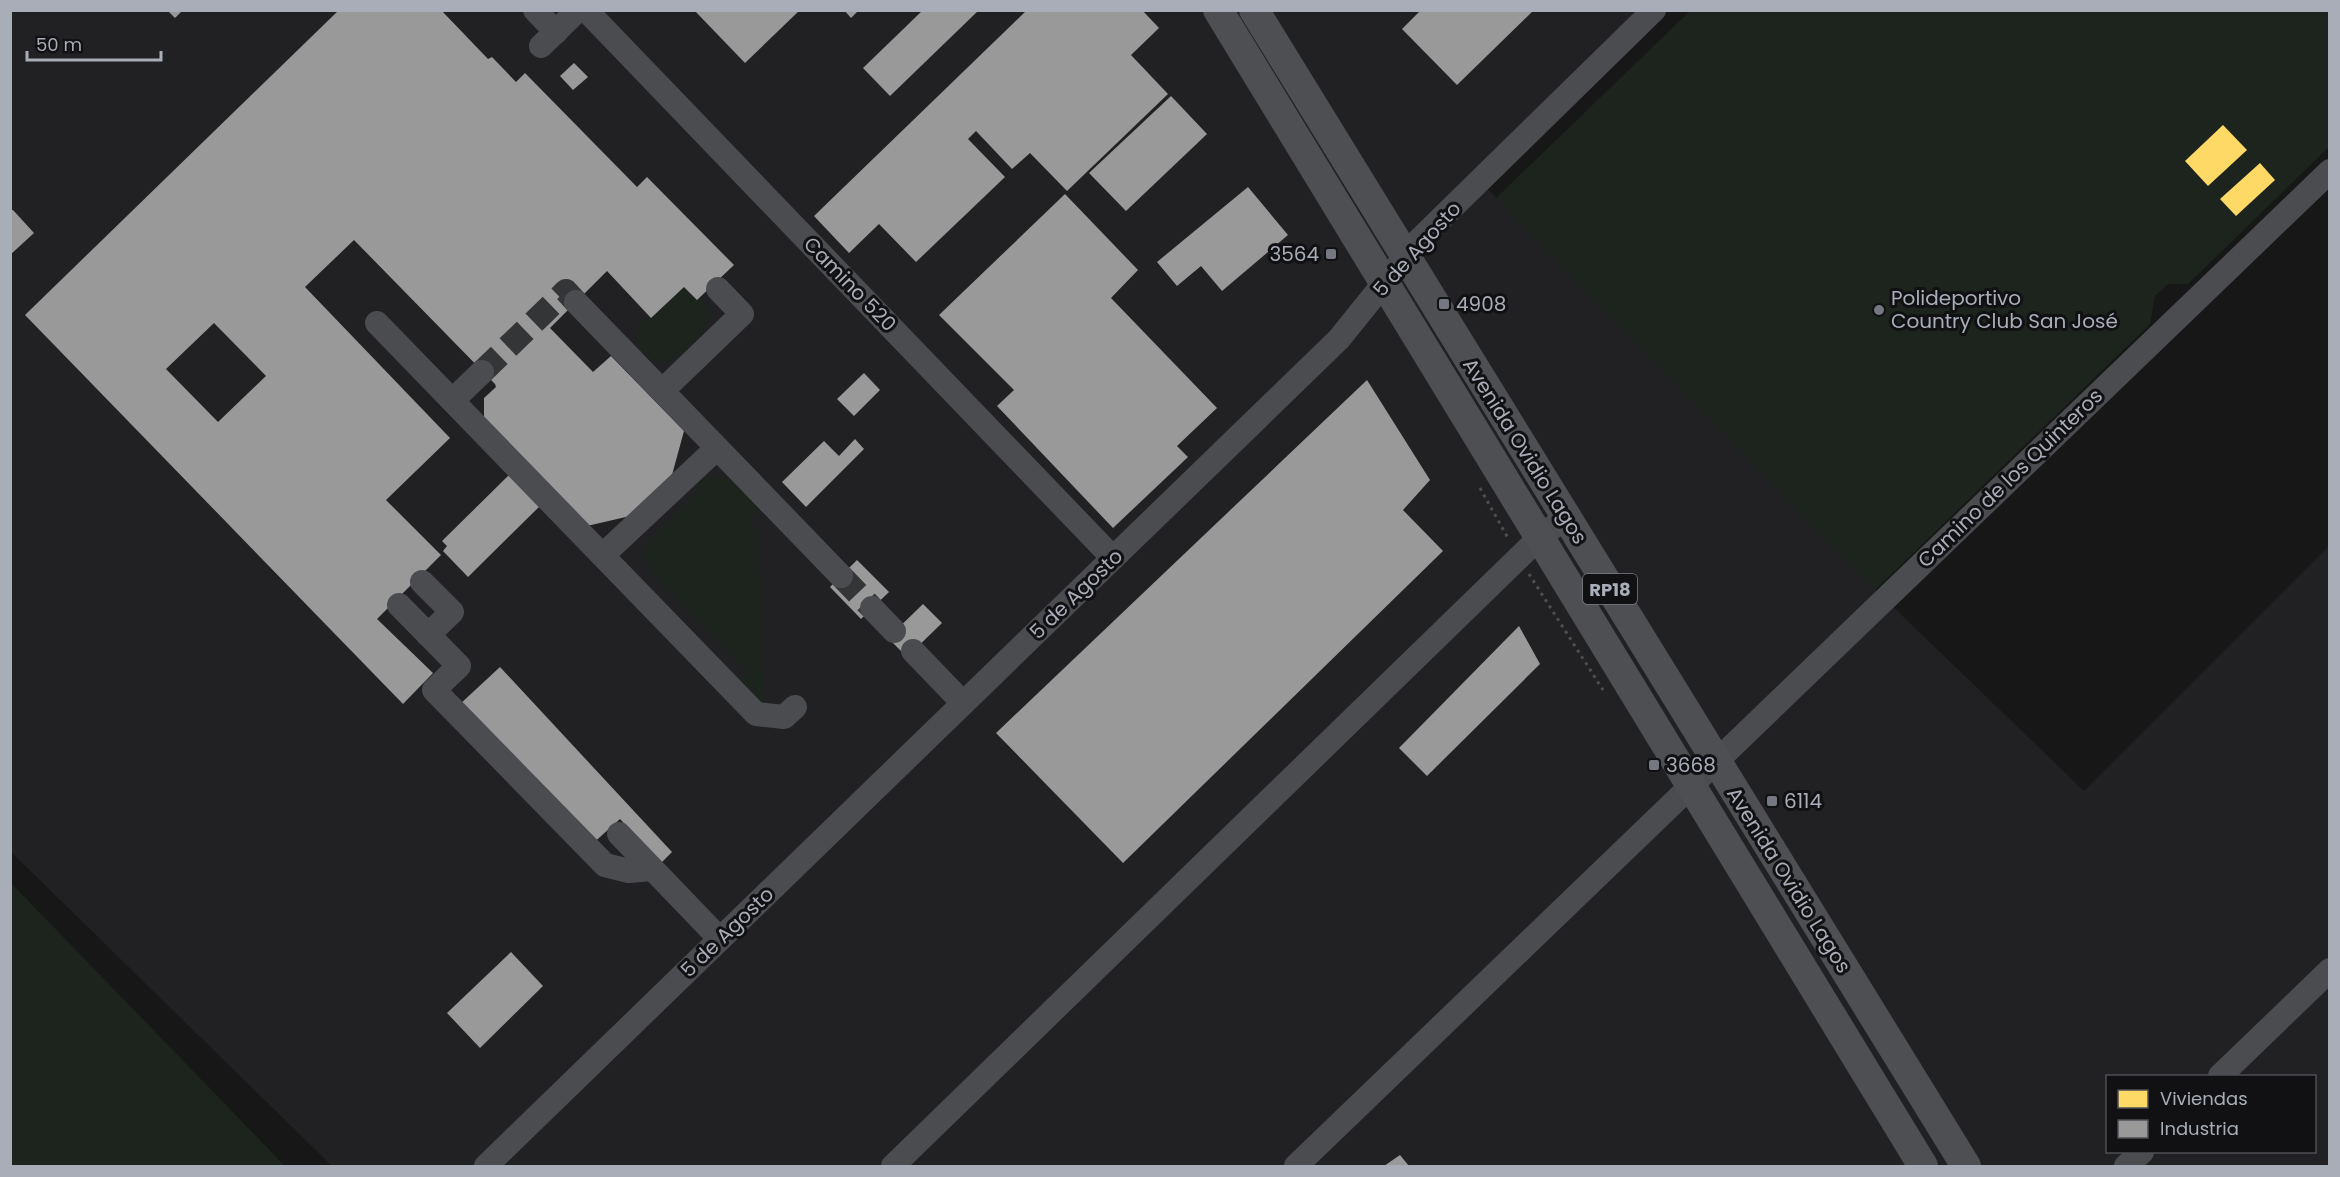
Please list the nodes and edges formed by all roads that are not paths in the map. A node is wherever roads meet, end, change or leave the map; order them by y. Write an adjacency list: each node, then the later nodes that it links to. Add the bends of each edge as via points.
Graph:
1 (536, 10): 2 (street, via 548,39)
2 (578, 10)
3 (586, 10): 20 (street, Camino 520)
4 (1218, 10): 9 (main road, Avenida Ovidio Lagos / RP18)
5 (1254, 10): 8 (main road, Avenida Ovidio Lagos / RP18)
6 (1654, 10): 8 (street, 5 de Agosto)
7 (2330, 171): 30 (street, Camino de los Quinteros)
8 (1404, 256): 9 (street, 5 de Agosto); 17 (main road, Avenida Ovidio Lagos / RP18)
9 (1385, 284): 18 (main road, Avenida Ovidio Lagos / RP18); 20 (street, 5 de Agosto, via 1339,339)
10 (718, 289): 14 (street, via 742,314)
11 (576, 302): 14 (street)
12 (377, 323): 15 (street)
13 (482, 372): 15 (street)
14 (662, 391): 16 (street)
15 (453, 400): 19 (street)
16 (717, 448): 19 (street); 21 (street)
17 (1566, 517): 18 (street); 30 (main road, Avenida Ovidio Lagos / RP18)
18 (1539, 538): 31 (main road, Avenida Ovidio Lagos / RP18); 39 (street)
19 (603, 555): 29 (street, via 756,714 784,717)
20 (1113, 558): 28 (street, 5 de Agosto)
21 (841, 576)
22 (423, 582): 26 (street, via 452,612)
23 (399, 605): 26 (street)
24 (872, 608): 25 (street)
25 (894, 631)
26 (428, 635): 33 (street, via 459,666 434,690 604,865 629,871)
27 (913, 651): 28 (street)
28 (963, 703): 34 (street, 5 de Agosto)
29 (795, 707)
30 (1717, 762): 31 (street, Camino de los Quinteros); 42 (main road, Avenida Ovidio Lagos / RP18)
31 (1690, 785): 40 (street, Camino de los Quinteros); 41 (main road, Avenida Ovidio Lagos / RP18)
32 (619, 834): 33 (street)
33 (652, 869): 34 (street)
34 (720, 939): 38 (street, 5 de Agosto)
35 (2330, 970): 36 (street)
36 (2222, 1075)
37 (2141, 1153): 43 (street)
38 (486, 1167)
39 (893, 1167)
40 (1296, 1167)
41 (1923, 1167)
42 (1966, 1167)
43 (2126, 1167)

